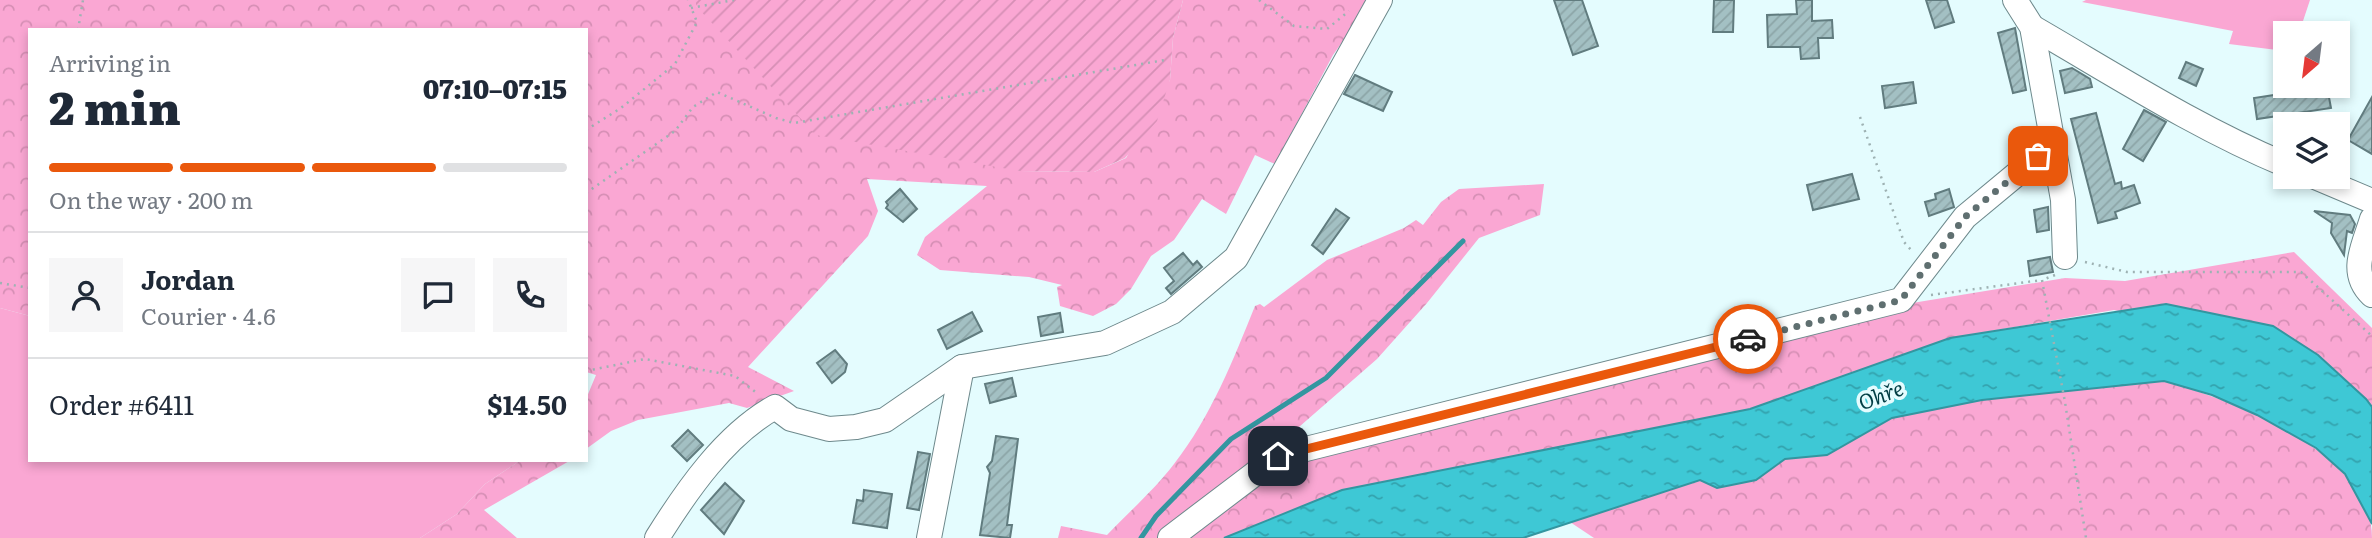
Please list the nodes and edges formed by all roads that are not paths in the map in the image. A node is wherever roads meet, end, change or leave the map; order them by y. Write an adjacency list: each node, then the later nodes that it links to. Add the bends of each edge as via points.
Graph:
1 (1380, 0): 11 (street, via 1236,258 1225,268 1172,312 1105,343)
2 (2015, 0): 3 (street)
3 (2032, 27): 4 (street); 5 (street, via 2184,115)
4 (2053, 145): 9 (street, via 2063,200); 14 (street, via 1965,217 1901,300 1278,456)
5 (2273, 159)
6 (2344, 189): 7 (street)
7 (2372, 201)
8 (2372, 219): 10 (street, via 2358,267 2360,279)
9 (2065, 257)
10 (2372, 295)
11 (962, 367): 12 (street, via 885,420 856,427 829,429 791,419 775,407 749,422 681,500); 13 (street)
12 (657, 538)
13 (929, 538)
14 (1170, 538)

